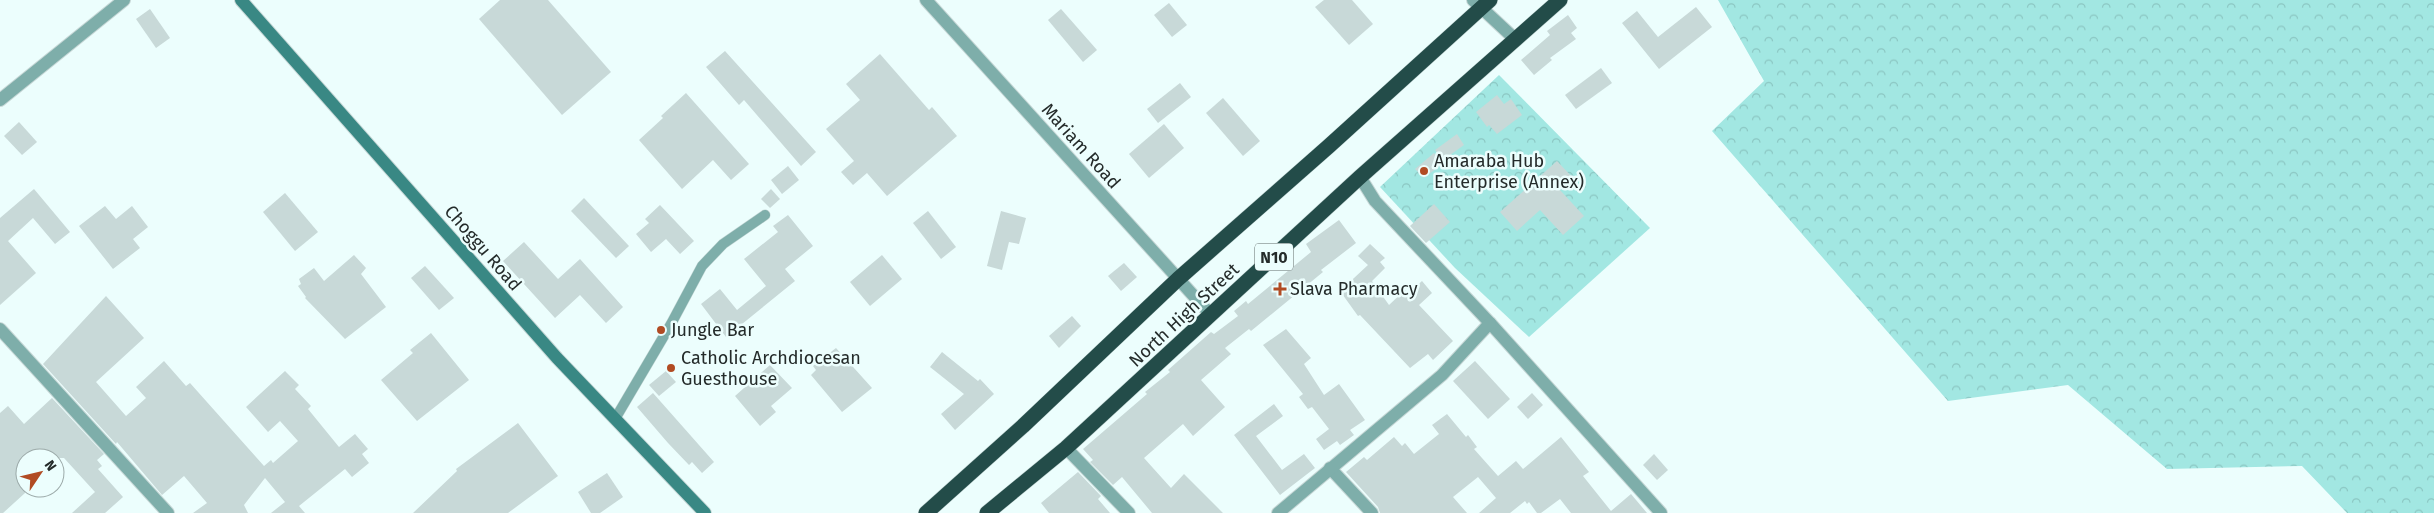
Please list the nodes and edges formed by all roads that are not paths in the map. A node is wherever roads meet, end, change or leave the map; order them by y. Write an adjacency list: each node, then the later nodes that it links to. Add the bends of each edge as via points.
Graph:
1 (124, 0): 7 (street)
2 (240, 0): 14 (main road, Choggu Road, via 557,358)
3 (926, 0): 10 (street, Mariam Road)
4 (1560, 0): 6 (highway, North High Street / N10)
5 (1481, 3): 6 (street); 10 (highway, North High Street / N10, via 1329,146)
6 (1516, 40): 8 (highway, North High Street / N10)
7 (0, 100)
8 (1360, 177): 11 (highway, North High Street / N10); 12 (street, via 1375,201)
9 (765, 215): 14 (lane, via 723,244 702,266)
10 (1178, 279): 11 (street, Mariam Road); 19 (highway, North High Street / N10)
11 (1211, 314): 15 (highway, North High Street / N10)
12 (1490, 323): 16 (street, via 1442,375); 24 (street)
13 (0, 329): 17 (street)
14 (615, 419): 18 (main road, Choggu Road)
15 (1066, 448): 20 (highway, North High Street / N10); 21 (street)
16 (1330, 468): 22 (street); 23 (street)
17 (168, 513)
18 (706, 513)
19 (926, 513)
20 (986, 513)
21 (1130, 513)
22 (1278, 513)
23 (1372, 513)
24 (1661, 513)

